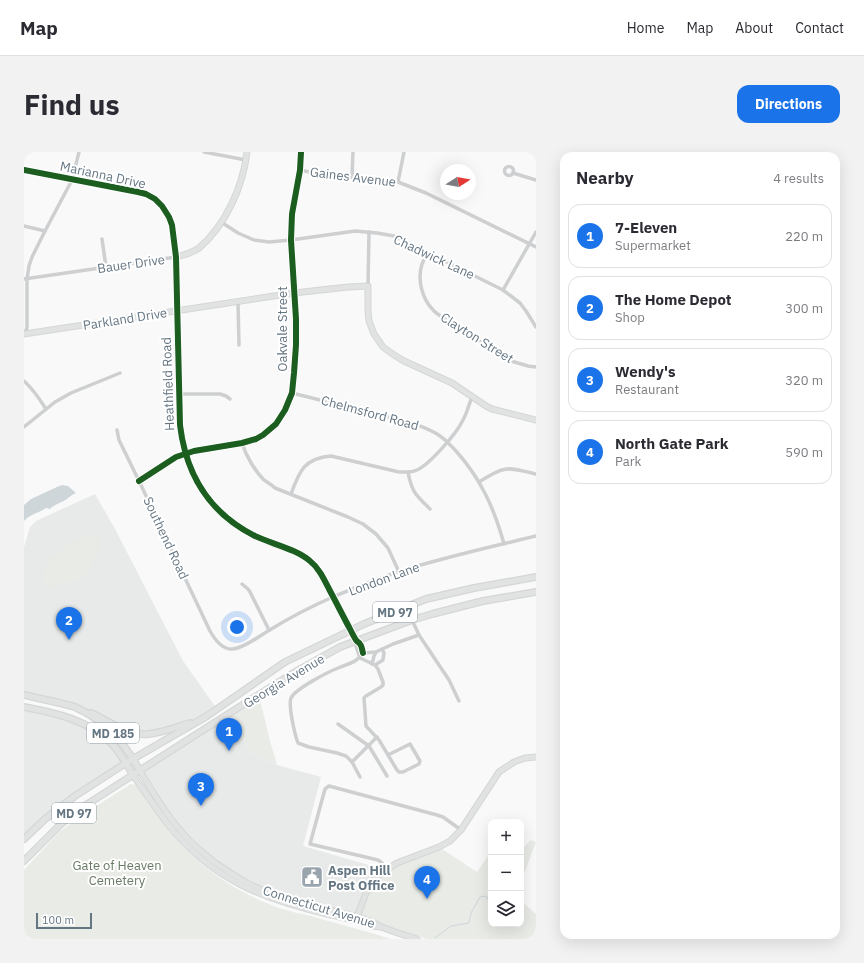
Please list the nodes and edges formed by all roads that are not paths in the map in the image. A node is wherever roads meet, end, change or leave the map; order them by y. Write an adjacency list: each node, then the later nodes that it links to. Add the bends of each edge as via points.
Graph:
1 (79, 152): 12 (street)
2 (204, 152): 7 (street)
3 (247, 152): 7 (street, Bauer Drive)
4 (301, 152): 9 (street, Oakvale Street)
5 (353, 152): 11 (street)
6 (404, 152): 14 (street)
7 (246, 160): 15 (street, Bauer Drive, via 236,195)
8 (24, 170): 12 (street, Marianna Drive)
9 (300, 170): 11 (street, Gaines Avenue, via 334,177); 21 (street, Oakvale Street, via 292,214)
10 (513, 173): 13 (street)
11 (352, 177): 14 (street, Gaines Avenue)
12 (72, 180): 17 (street); 25 (street, Marianna Drive, via 138,192 155,199 162,206 172,225)
13 (536, 180)
14 (398, 182): 22 (street, Gaines Avenue)
15 (221, 222): 21 (street, Chadwick Lane, via 254,240); 25 (street, Bauer Drive, via 199,248)
16 (24, 226): 17 (street)
17 (45, 231): 27 (street, via 32,257)
18 (369, 232): 21 (street, Chadwick Lane, via 355,231); 24 (street, Chadwick Lane, via 394,236); 28 (street)
19 (536, 232): 22 (street)
20 (102, 239): 26 (street)
21 (291, 240): 30 (street, Oakvale Street)
22 (530, 244): 23 (street, Gaines Avenue); 29 (street)
23 (536, 247)
24 (427, 252): 29 (street, Chadwick Lane); 36 (street, Clayton Street, via 422,263 420,283 423,294 434,311 511,361)
25 (176, 257): 26 (street, Bauer Drive); 32 (street, Marianna Drive)
26 (106, 267): 27 (street, Bauer Drive)
27 (26, 279): 34 (street, via 28,317)
28 (368, 286): 30 (street, Parkland Drive); 41 (street, via 369,321 383,347 404,361 452,383)
29 (503, 290): 33 (street, Chadwick Lane, via 520,303)
30 (294, 293): 31 (street, Parkland Drive); 39 (street, Oakvale Street, via 296,346)
31 (238, 302): 32 (street, Parkland Drive); 35 (street)
32 (178, 311): 34 (street, Parkland Drive); 40 (street, Heathfield Road)
33 (536, 328)
34 (24, 335)
35 (239, 345)
36 (536, 367)
37 (120, 373): 43 (street, via 71,393)
38 (24, 381): 43 (street)
39 (292, 393): 47 (street, Chelmsford Road, via 412,423 429,429); 48 (street, Oakvale Street, via 276,424 256,438)
40 (179, 394): 42 (street, via 220,394); 49 (street, Heathfield Road, via 180,425)
41 (472, 397): 44 (street, via 492,409); 47 (street, via 463,421)
42 (230, 399)
43 (46, 409): 45 (street)
44 (536, 420)
45 (24, 427)
46 (117, 430): 52 (street, Southend Road, via 119,440)
47 (448, 442): 50 (street, via 426,465); 53 (street, Chelmsford Road)
48 (242, 443): 49 (street, Oakvale Street); 54 (street, via 265,481)
49 (185, 454): 52 (street, Oakvale Street); 62 (street, Heathfield Road, via 192,474 204,494 220,512 235,525 255,536 303,556 319,570)
50 (408, 472): 54 (street, via 331,456 321,457 309,463 300,472); 55 (street, via 413,491)
51 (536, 474): 53 (street, via 506,468)
52 (139, 481): 68 (street, Southend Road, via 210,631)
53 (479, 482): 57 (street, Chelmsford Road, via 498,523)
54 (291, 494): 58 (street, via 363,524 388,548)
55 (430, 509)
56 (536, 536): 57 (street, London Lane)
57 (504, 544): 58 (street, London Lane)
58 (400, 572): 62 (street, London Lane)
59 (536, 577): 65 (main road, Georgia Avenue / MD 97, via 426,600)
60 (242, 584): 64 (street, via 250,592)
61 (536, 592): 63 (main road, Georgia Avenue / MD 97, via 483,601)
62 (334, 597): 64 (street, London Lane); 65 (street, Heathfield Road)
63 (412, 620): 66 (street); 67 (main road, Georgia Avenue / MD 97)
64 (269, 630): 68 (street, London Lane, via 240,647 225,648)
65 (350, 630): 67 (street, Heathfield Road); 78 (main road, Georgia Avenue / MD 97, via 286,662)
66 (419, 635): 69 (street); 75 (street, via 445,673)
67 (357, 641): 71 (street); 72 (street); 87 (main road, Georgia Avenue / MD 97, via 340,647 297,671)
68 (220, 644)
69 (382, 649): 70 (street); 73 (street, via 382,662)
70 (376, 652): 71 (street); 73 (street)
71 (364, 653): 72 (street)
72 (360, 658): 73 (street); 85 (street, via 312,681 290,700 298,744 337,753 346,756)
73 (374, 665): 80 (street, via 381,674 383,685 364,698 364,705 366,726)
74 (24, 695): 77 (main road, Connecticut Avenue / MD 185)
75 (459, 701)
76 (24, 707): 86 (main road, Connecticut Avenue / MD 185, via 73,719 89,726 113,745)
77 (74, 707): 78 (main road, via 137,734 159,732); 84 (main road, Connecticut Avenue / MD 185, via 95,719 114,735)
78 (200, 720): 84 (main road, Georgia Avenue / MD 97)
79 (338, 724): 81 (street)
80 (377, 737): 81 (street); 82 (street)
81 (369, 746): 85 (street); 89 (street)
82 (388, 755): 82 (street, via 410,744 420,761 419,764 399,772)
83 (536, 756): 91 (street, via 514,762 499,772)
84 (133, 759): 86 (main road, Georgia Avenue / MD 97); 87 (main road, Connecticut Avenue / MD 185)
85 (352, 762): 90 (street)
86 (126, 763): 88 (main road, Connecticut Avenue / MD 185); 92 (main road, Georgia Avenue / MD 97, via 75,796)
87 (140, 771): 88 (main road, Georgia Avenue / MD 97); 95 (street, Connecticut Avenue, via 187,838 222,868 261,890)
88 (133, 775): 93 (main road, Georgia Avenue / MD 97, via 75,812); 95 (street, Connecticut Avenue, via 177,835 214,869 244,887 278,901)
89 (387, 776)
90 (360, 777)
91 (461, 830): 94 (street, via 442,846); 94 (street, via 437,815 327,787 310,844 378,860)
92 (24, 839)
93 (24, 861)
94 (386, 870): 95 (street, via 376,878 366,893)
95 (357, 919): 96 (street, Connecticut Avenue)
96 (416, 939)

